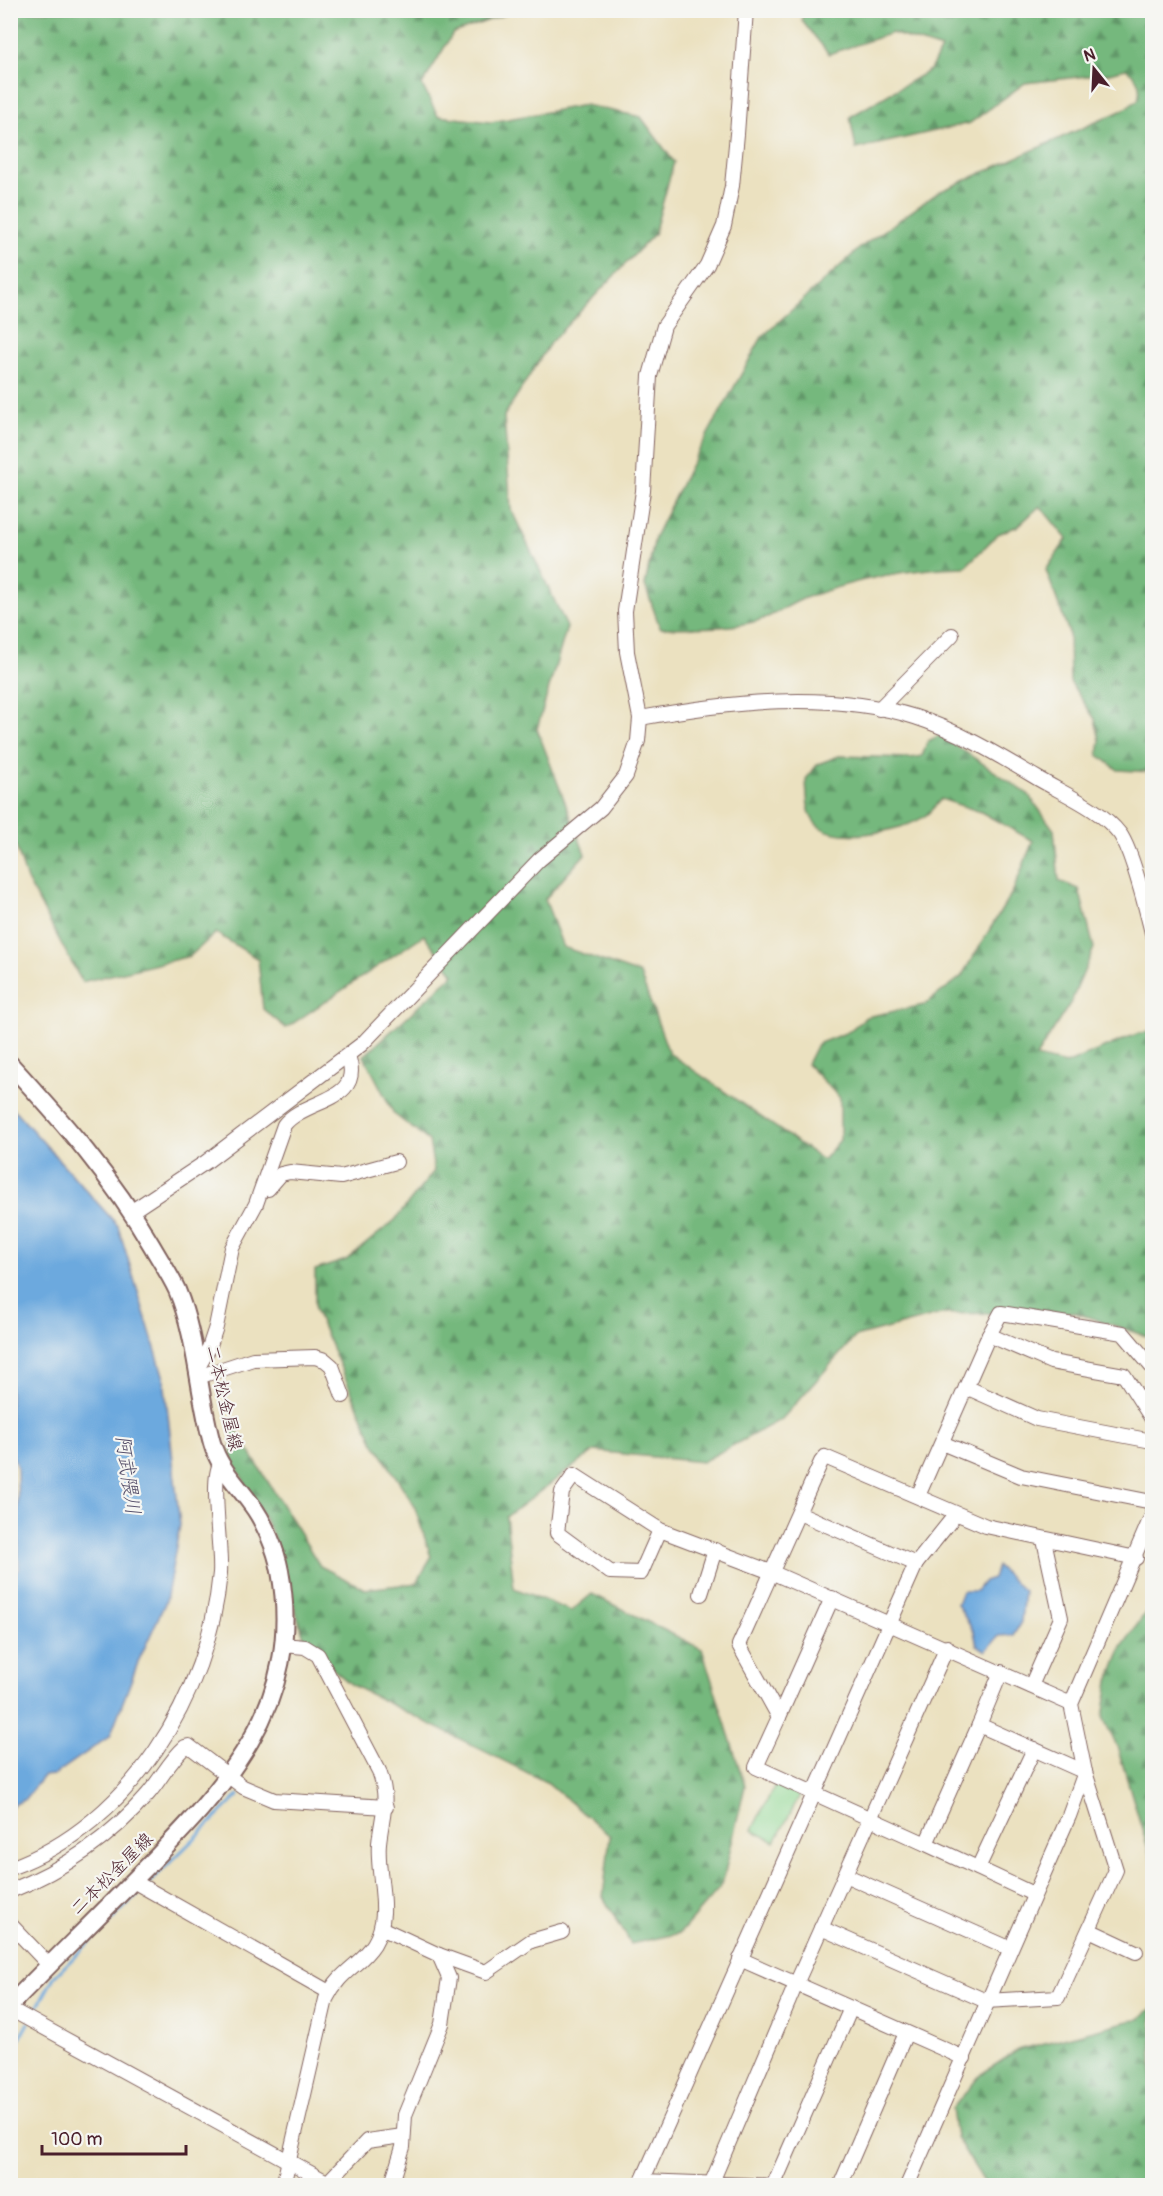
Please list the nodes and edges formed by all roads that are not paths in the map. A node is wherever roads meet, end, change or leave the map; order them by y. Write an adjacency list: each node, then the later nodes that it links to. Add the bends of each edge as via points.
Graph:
1 (746, 10): 4 (street, via 736,144 724,226 708,265 664,326 650,376 643,491 625,611 627,652)
2 (952, 635): 3 (street)
3 (879, 709): 4 (street, via 765,701); 5 (street, via 935,724 985,748 1110,824 1126,845)
4 (640, 718): 6 (street, via 638,741 618,789 531,868)
5 (1152, 933)
6 (348, 1056): 9 (street, via 352,1074 346,1086 291,1116 284,1125); 10 (street, via 206,1162)
7 (10, 1064): 10 (main road, 二本松金屋線, via 106,1174)
8 (396, 1162): 9 (street, via 341,1177 281,1174)
9 (259, 1199): 13 (street, via 232,1248 216,1327)
10 (132, 1211): 13 (main road, 二本松金屋線, via 177,1290)
11 (989, 1335): 12 (street, via 1000,1312 1123,1333); 14 (street); 16 (street, via 1051,1362 1124,1375)
12 (1152, 1367)
13 (198, 1373): 15 (street, via 252,1359 315,1358 332,1366); 19 (main road, 二本松金屋線, via 209,1433)
14 (966, 1387): 17 (street, via 1037,1419); 18 (street)
15 (343, 1396)
16 (1152, 1419)
17 (1152, 1441)
18 (942, 1443): 20 (street); 21 (street, via 1021,1476)
19 (220, 1465): 34 (main road, 二本松金屋線, via 253,1506 279,1567 284,1596); 48 (street, via 214,1476 220,1572 203,1658 184,1702 154,1751 109,1804 78,1831)
20 (918, 1496): 22 (street, via 825,1457); 23 (street)
21 (1152, 1502)
22 (799, 1513): 29 (street); 30 (street)
23 (956, 1514): 26 (street, via 986,1526); 29 (street)
24 (1152, 1515): 28 (street)
25 (660, 1530): 25 (street, via 641,1573 610,1572 557,1533 562,1492 574,1475); 27 (street)
26 (1044, 1540): 28 (street); 37 (street, via 1061,1618)
27 (715, 1550): 30 (street); 31 (street)
28 (1136, 1558): 38 (street)
29 (916, 1564): 33 (street)
30 (771, 1572): 32 (street); 39 (street, via 739,1645)
31 (701, 1594)
32 (832, 1598): 33 (street); 39 (street)
33 (889, 1623): 35 (street); 44 (street)
34 (283, 1645): 43 (main road, 二本松金屋線, via 277,1679 258,1730); 45 (street, via 304,1647 318,1655 379,1771 386,1790)
35 (947, 1647): 36 (street); 46 (street)
36 (1001, 1672): 37 (street); 40 (street)
37 (1031, 1686): 38 (street)
38 (1071, 1704): 42 (street)
39 (779, 1717): 44 (street, via 756,1767)
40 (979, 1725): 41 (street); 47 (street)
41 (1034, 1749): 42 (street); 49 (street)
42 (1085, 1772): 53 (street); 57 (street, via 1116,1870)
43 (230, 1776): 45 (street, via 254,1793 288,1803); 51 (main road, 二本松金屋線, via 168,1846); 52 (street, via 189,1746 185,1747 131,1812 93,1845 65,1864)
44 (813, 1793): 46 (street); 62 (street)
45 (386, 1807): 55 (street, via 379,1844)
46 (870, 1819): 47 (street); 50 (street)
47 (926, 1844): 49 (street)
48 (10, 1868)
49 (978, 1868): 53 (street)
50 (845, 1875): 56 (street); 59 (street)
51 (140, 1885): 63 (main road, 二本松金屋線); 65 (street)
52 (10, 1891)
53 (1033, 1894): 59 (street)
54 (10, 1924): 63 (street)
55 (381, 1928): 61 (street); 65 (street, via 374,1945 339,1977)
56 (821, 1928): 64 (street); 66 (street)
57 (1089, 1930): 60 (street); 66 (street, via 1058,1997)
58 (562, 1932): 61 (street, via 531,1941 486,1972)
59 (1009, 1948): 66 (street)
60 (1136, 1952)
61 (439, 1955): 71 (street, via 449,1978 442,2024 405,2115)
62 (740, 1959): 64 (street); 74 (street)
63 (50, 1965): 67 (main road, 二本松金屋線)
64 (796, 1984): 68 (street); 73 (street)
65 (329, 1992): 72 (street)
66 (986, 2001): 70 (street)
67 (10, 2007): 72 (street)
68 (851, 2008): 69 (street); 76 (street)
69 (906, 2033): 70 (street); 79 (street)
70 (964, 2058): 80 (street)
71 (403, 2136): 75 (street, via 367,2141); 78 (street)
72 (288, 2163): 75 (street); 77 (street)
73 (712, 2182): 74 (street); 76 (street)
74 (641, 2183)
75 (331, 2184)
76 (777, 2185)
77 (283, 2186)
78 (391, 2186)
79 (840, 2186)
80 (907, 2186)

